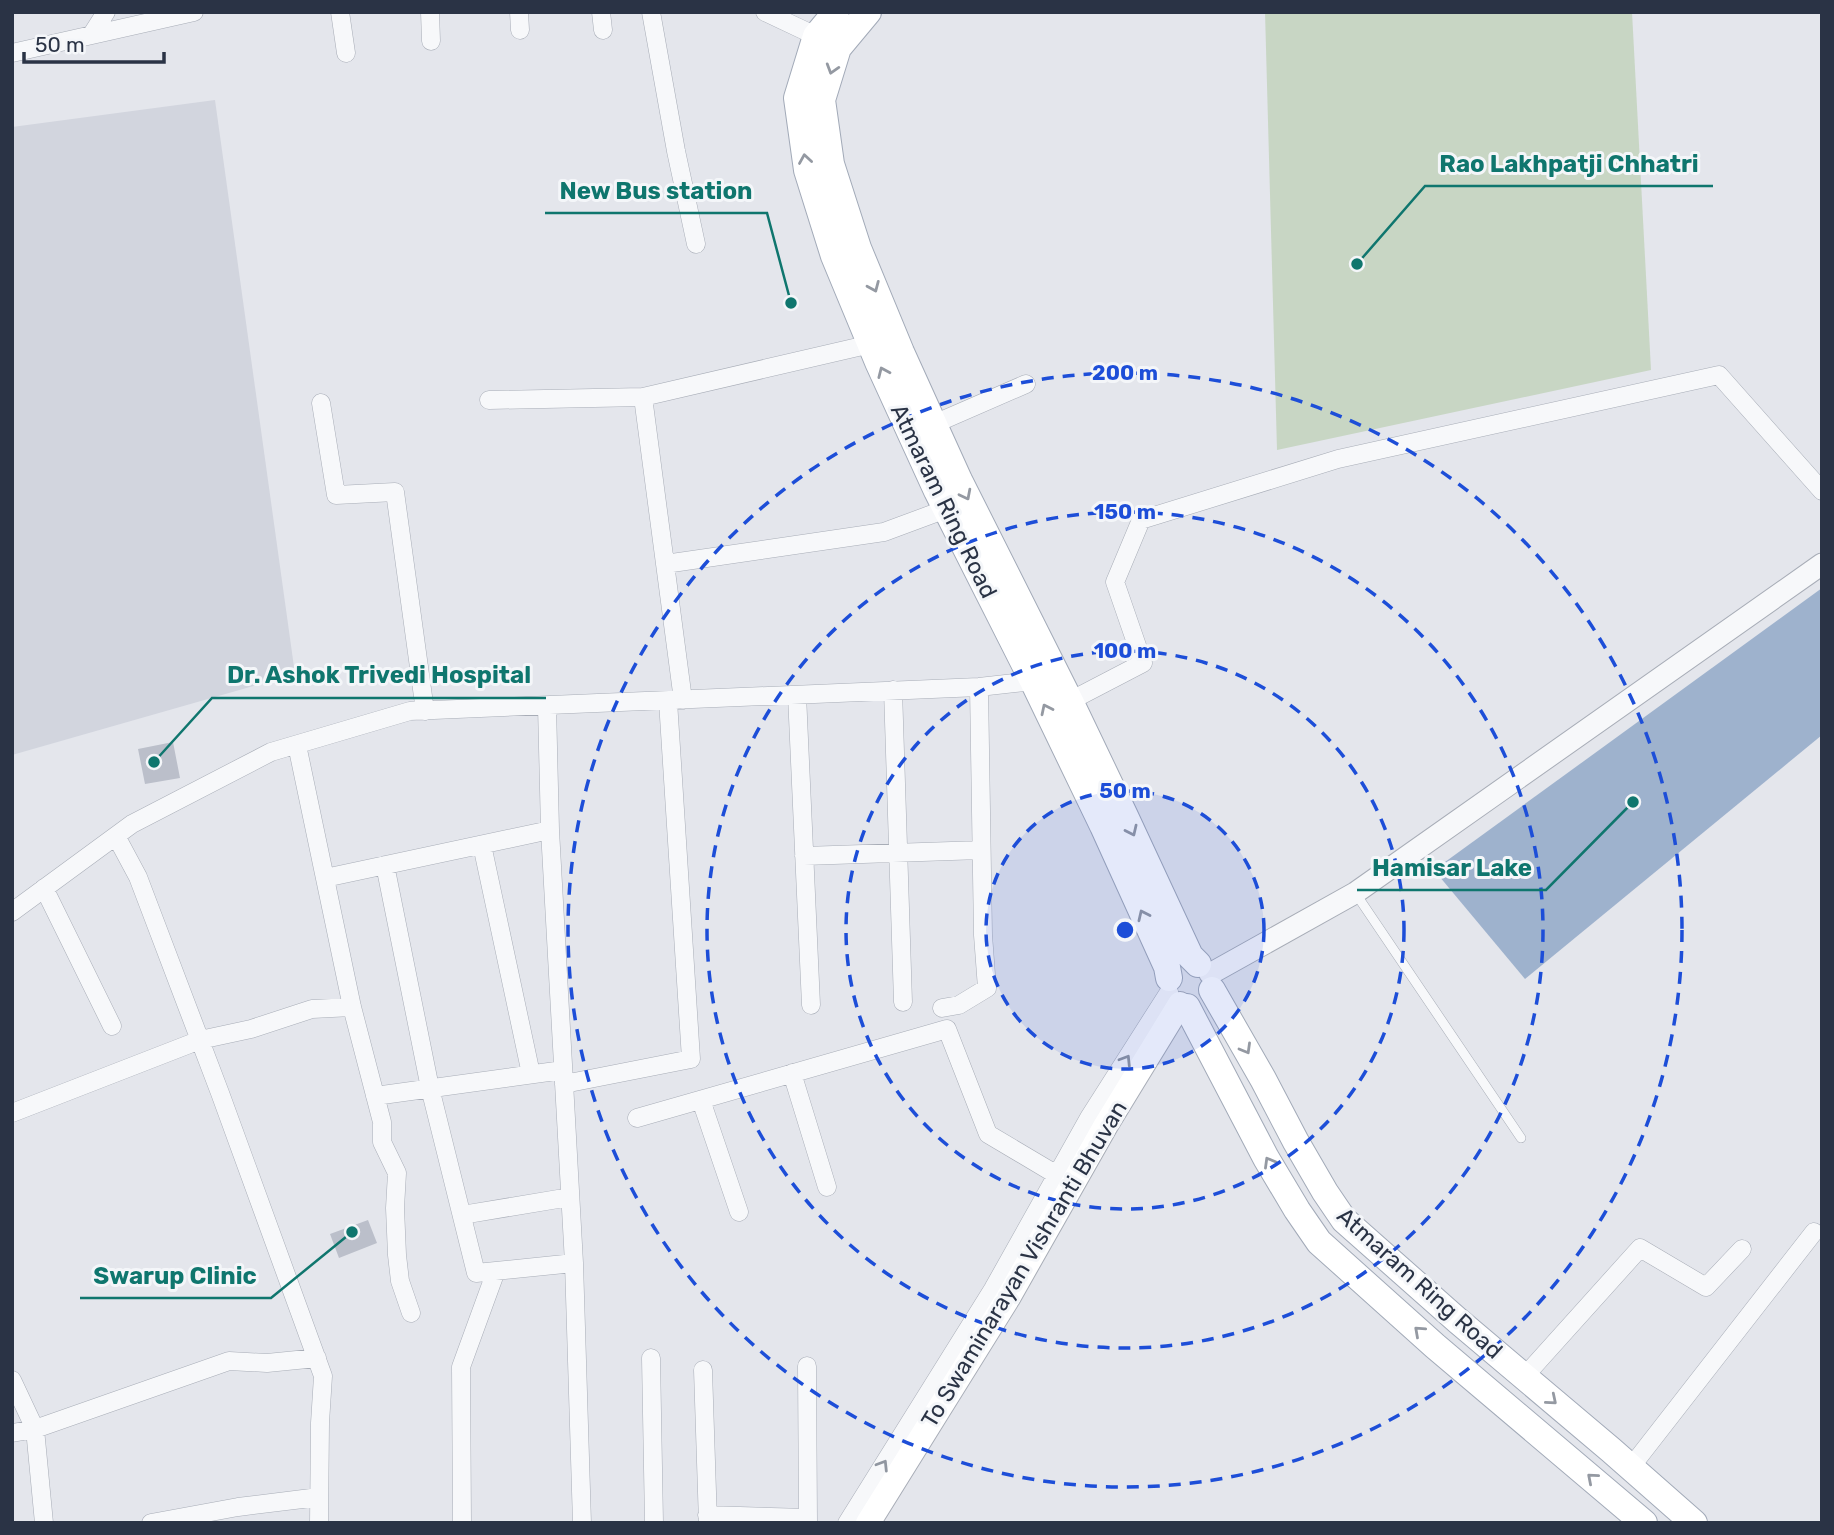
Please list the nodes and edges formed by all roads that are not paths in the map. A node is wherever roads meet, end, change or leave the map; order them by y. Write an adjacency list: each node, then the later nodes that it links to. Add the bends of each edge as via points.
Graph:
1 (106, 12): 9 (street)
2 (194, 12): 9 (street)
3 (340, 12): 13 (street)
4 (430, 12): 11 (street)
5 (651, 12): 14 (street)
6 (765, 12): 10 (street)
7 (836, 12): 10 (main road, Atmaram Ring Road)
8 (868, 12): 20 (main road, Atmaram Ring Road, one-way to 20, via 838,48 822,100 831,164 858,248)
9 (92, 34): 12 (street)
10 (816, 36): 15 (main road, Atmaram Ring Road, one-way to 10, via 834,256 807,170 797,98)
11 (431, 41)
12 (12, 53)
13 (346, 53)
14 (696, 244)
15 (871, 344): 17 (street); 22 (main road, Atmaram Ring Road, one-way to 15)
16 (1026, 384): 20 (street)
17 (643, 397): 18 (street); 23 (street)
18 (489, 400)
19 (321, 404): 32 (street, via 336,495 395,492)
20 (934, 424): 30 (main road, Atmaram Ring Road, one-way to 30)
21 (1822, 491): 30 (street, via 1719,375 1338,459 1141,520 1115,582 1143,663)
22 (946, 509): 23 (street, via 884,532); 25 (main road, Atmaram Ring Road)
23 (665, 564): 29 (street)
24 (1822, 564): 43 (street)
25 (1033, 681): 26 (street); 46 (main road, Atmaram Ring Road, one-way to 25)
26 (979, 687): 27 (street); 37 (street)
27 (893, 690): 28 (street); 38 (street)
28 (797, 695): 29 (street); 39 (street)
29 (675, 700): 31 (street); 55 (street, via 691,1059)
30 (1070, 701): 45 (main road, Atmaram Ring Road, one-way to 45, via 1189,956)
31 (547, 706): 32 (street); 34 (street)
32 (425, 711): 33 (street, via 410,711)
33 (297, 745): 35 (street, via 271,752); 41 (street)
34 (550, 831): 36 (street); 55 (street)
35 (116, 836): 42 (street); 52 (street, via 138,877)
36 (482, 845): 40 (street); 54 (street)
37 (981, 850): 38 (street); 50 (street, via 987,988 959,1005)
38 (899, 853): 39 (street); 47 (street)
39 (804, 856): 48 (street)
40 (385, 865): 41 (street); 56 (street)
41 (325, 878): 49 (street)
42 (44, 888): 44 (street); 51 (street)
43 (1355, 892): 45 (street); 61 (lane)
44 (12, 912)
45 (1207, 976): 46 (main road, via 1209,997 1203,1003 1196,1006); 46 (main road, via 1183,964 1172,972); 76 (main road, Atmaram Ring Road, one-way to 76, via 1296,1142 1344,1220)
46 (1176, 995): 62 (street, one-way to 46, via 1090,1116); 91 (main road, To Swaminarayan Vishranti Bhuvan, via 1009,1298); 92 (main road, Atmaram Ring Road, one-way to 46, via 1319,1242 1266,1158)
47 (903, 1002)
48 (811, 1005)
49 (352, 1007): 52 (street, via 312,1009); 57 (street)
50 (942, 1008)
51 (112, 1026)
52 (200, 1040): 59 (street); 72 (street)
53 (792, 1073): 58 (street); 62 (street, via 947,1029 988,1134); 63 (street)
54 (531, 1074): 55 (street); 56 (street)
55 (564, 1077): 64 (street)
56 (430, 1088): 57 (street); 66 (street)
57 (375, 1096): 71 (street, via 382,1142 397,1173 397,1255)
58 (701, 1100): 60 (street); 65 (street)
59 (12, 1114)
60 (637, 1118)
61 (1521, 1138)
62 (1057, 1175): 90 (street, one-way to 62, via 993,1289)
63 (827, 1187)
64 (570, 1197): 66 (street); 69 (street)
65 (739, 1212)
66 (462, 1215): 70 (street, via 477,1273)
67 (1814, 1232): 80 (street)
68 (1742, 1249): 76 (street, via 1706,1287 1640,1248)
69 (574, 1263): 70 (street); 88 (street)
70 (496, 1271): 87 (street, via 461,1367)
71 (411, 1313)
72 (317, 1358): 78 (street, via 229,1361); 81 (street, via 323,1376)
73 (651, 1358): 89 (street)
74 (807, 1366): 83 (street)
75 (703, 1370): 82 (street)
76 (1524, 1377): 80 (main road, Atmaram Ring Road, one-way to 80)
77 (12, 1380): 78 (street)
78 (35, 1429): 79 (street); 84 (street)
79 (12, 1433)
80 (1631, 1467): 93 (main road, Atmaram Ring Road)
81 (319, 1497): 85 (street); 86 (street)
82 (707, 1519): 83 (street)
83 (807, 1520)
84 (44, 1523)
85 (151, 1523)
86 (319, 1523)
87 (462, 1523)
88 (582, 1523)
89 (654, 1523)
90 (847, 1523)
91 (868, 1523)
92 (1644, 1523)
93 (1695, 1523)

